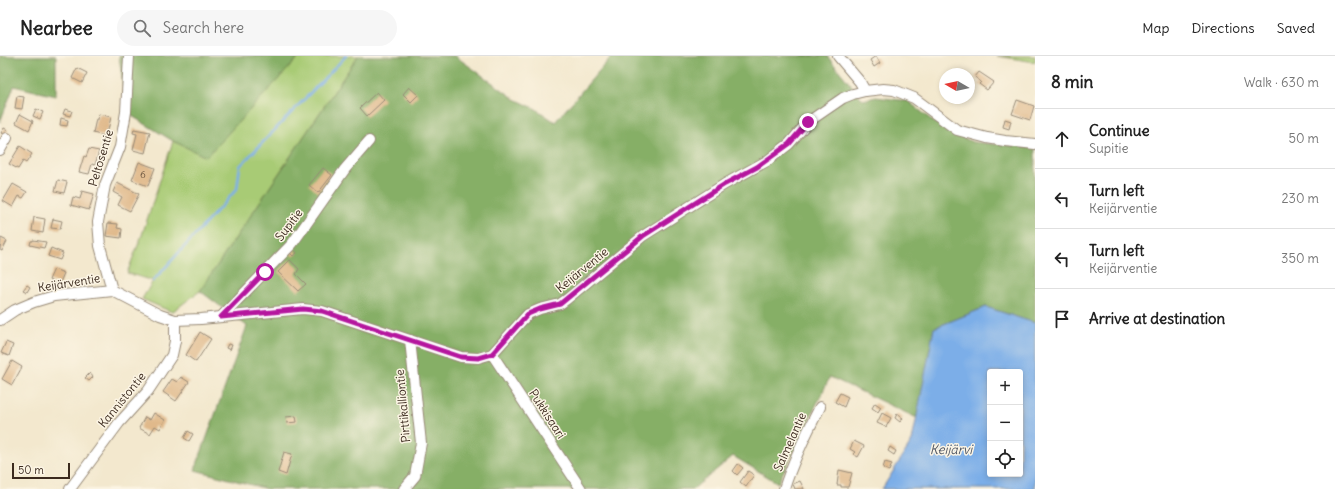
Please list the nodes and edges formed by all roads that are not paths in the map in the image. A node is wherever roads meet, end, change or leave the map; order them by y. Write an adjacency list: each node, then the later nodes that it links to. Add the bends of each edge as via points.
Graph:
1 (129, 56): 8 (street, Peltosentie, via 126,112 120,147 105,186 98,222 100,246)
2 (838, 56): 3 (street)
3 (865, 91): 6 (street, Keijärventie, via 883,89 914,98 957,130 973,135); 13 (street, Keijärventie, via 843,98 823,111 808,122 789,144 766,160 643,236 560,304 528,314)
4 (7, 138): 7 (street)
5 (369, 141): 9 (street, Supitie, via 345,169 292,244)
6 (1035, 144)
7 (0, 150)
8 (112, 290): 10 (street, Keijärventie, via 54,296 21,307); 11 (street, Keijärventie)
9 (221, 317): 11 (street, Keijärventie); 12 (street, Keijärventie, via 303,309 322,311)
10 (0, 320)
11 (174, 320): 16 (street, Kannistontie, via 175,341 172,355 148,391 119,423)
12 (410, 340): 13 (street, Keijärventie, via 461,357 478,358); 17 (street, Pirttikalliontie, via 421,443 415,476)
13 (492, 354): 15 (street, Pukkisaari)
14 (820, 407): 18 (street, Salmelantie, via 790,469)
15 (576, 487)
16 (70, 489)
17 (404, 489)
18 (784, 489)

